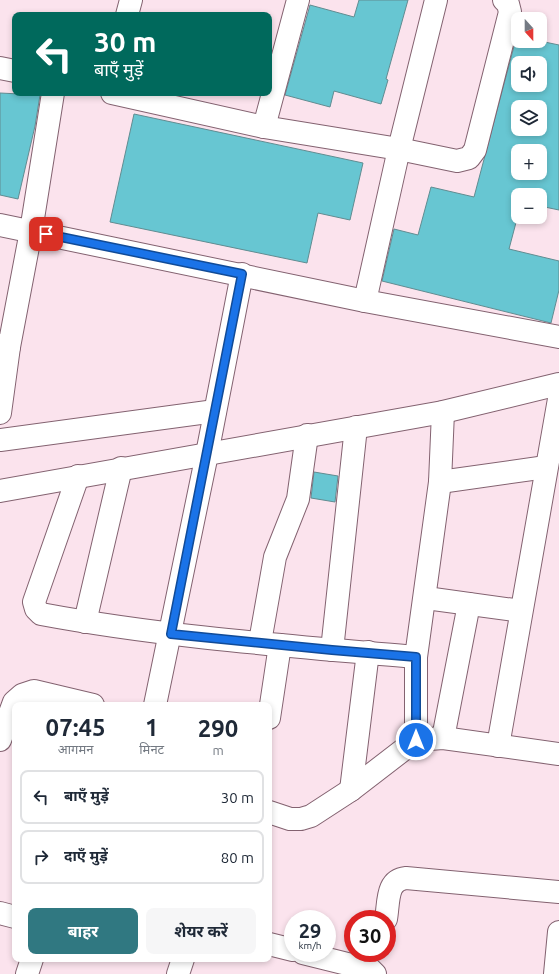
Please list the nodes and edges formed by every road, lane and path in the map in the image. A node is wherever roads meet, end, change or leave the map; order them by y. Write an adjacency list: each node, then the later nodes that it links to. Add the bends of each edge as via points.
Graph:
1 (131, 0): 5 (street)
2 (298, 0): 10 (street)
3 (436, 0): 11 (street)
4 (504, 0): 11 (street, via 510,12 476,150 469,158 457,161)
5 (128, 12)
6 (0, 68): 7 (street)
7 (12, 70)
8 (53, 96): 13 (street)
9 (125, 96): 10 (street)
10 (264, 127): 11 (street)
11 (399, 149): 15 (street)
12 (0, 225): 13 (street)
13 (31, 231): 14 (street); 17 (street)
14 (242, 274): 15 (street); 20 (street)
15 (365, 301): 16 (street)
16 (559, 337)
17 (4, 346): 22 (street)
18 (559, 384): 21 (street)
19 (559, 399): 27 (street)
20 (215, 411): 25 (street); 26 (street)
21 (443, 412): 23 (street); 30 (street)
22 (0, 413)
23 (356, 427): 24 (street); 38 (street)
24 (307, 435): 26 (street); 37 (street, via 298,499 278,546)
25 (0, 440)
26 (207, 454): 28 (street); 36 (street)
27 (546, 467): 30 (street); 34 (street)
28 (122, 468): 29 (street); 35 (street)
29 (78, 476): 31 (street); 35 (street, via 34,602 41,614)
30 (440, 482): 32 (street)
31 (0, 491)
32 (426, 598): 33 (street); 40 (street)
33 (469, 604): 34 (street); 47 (street)
34 (521, 611): 49 (street)
35 (85, 622): 36 (street)
36 (171, 634): 37 (street); 43 (street)
37 (270, 643): 38 (street); 44 (street)
38 (332, 650): 39 (street)
39 (368, 652): 40 (street); 51 (street)
40 (416, 657): 48 (street)
41 (14, 702): 42 (street, via 22,695 34,691)
42 (80, 702)
43 (156, 702)
44 (269, 702)
45 (12, 706): 46 (street)
46 (2, 729)
47 (443, 738): 48 (street); 49 (street)
48 (416, 740): 51 (street)
49 (498, 746): 50 (street)
50 (559, 754)
51 (351, 790): 52 (street, via 311,816 301,819 290,819)
52 (272, 813)
53 (559, 892): 54 (street, via 406,878 398,879 392,885)
54 (388, 910)
55 (0, 912): 56 (street)
56 (12, 916)
57 (559, 932): 66 (street)
58 (272, 945): 59 (street)
59 (284, 948)
60 (336, 961): 65 (street, via 371,970)
61 (31, 962): 63 (street)
62 (182, 962): 64 (street)
63 (27, 974)
64 (178, 974)
65 (375, 974)
66 (555, 974)

